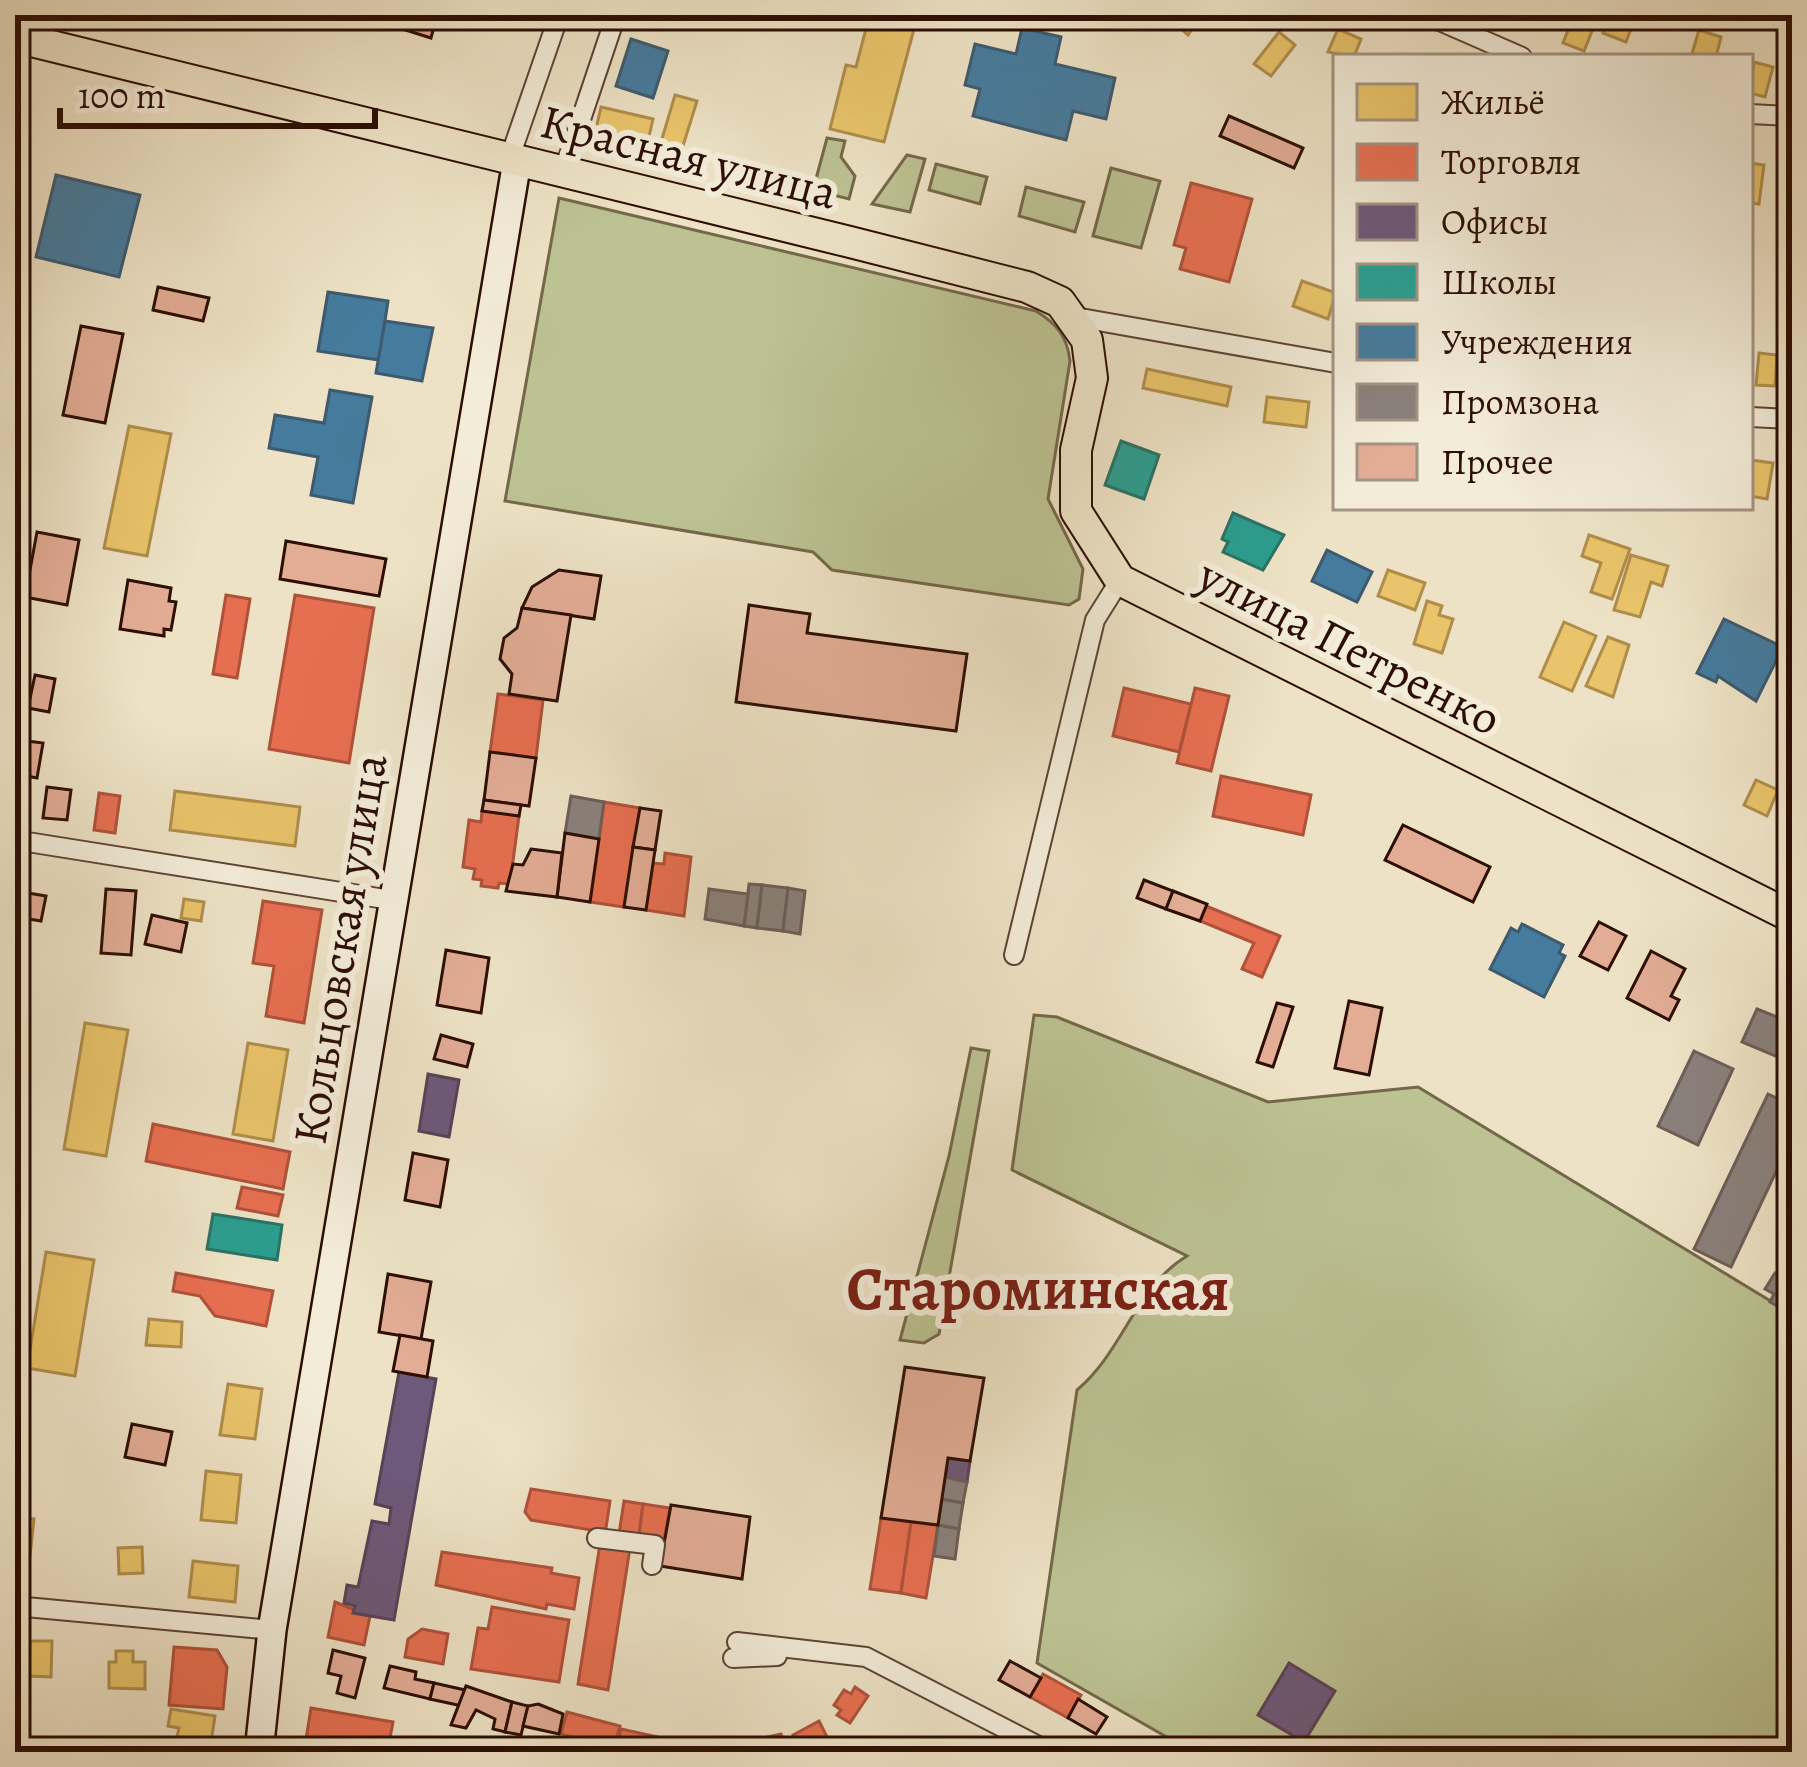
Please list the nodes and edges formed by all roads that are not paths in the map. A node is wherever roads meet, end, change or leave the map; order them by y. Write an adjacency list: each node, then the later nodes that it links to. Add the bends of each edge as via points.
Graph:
1 (559, 15): 8 (street, Кольцовская улица)
2 (616, 15): 9 (street)
3 (1426, 15): 5 (street)
4 (15, 37): 8 (main road, Красная улица)
5 (1515, 54)
6 (1753, 114): 7 (street)
7 (1792, 116)
8 (513, 159): 9 (main road, Красная улица); 16 (main road, Кольцовская улица)
9 (563, 172): 10 (main road, Красная улица, via 1027,287)
10 (1075, 317): 11 (street, Красная улица); 14 (main road, улица Петренко, via 1088,340 1092,378 1076,450 1076,511)
11 (1333, 362)
12 (1753, 417): 13 (street)
13 (1792, 419)
14 (1120, 580): 17 (main road, улица Петренко); 18 (street, via 1095,620)
15 (15, 840): 16 (street)
16 (391, 900): 22 (main road, Кольцовская улица)
17 (1792, 917)
18 (1014, 955)
19 (597, 1538): 20 (street, via 655,1545)
20 (652, 1565)
21 (15, 1606): 22 (street)
22 (272, 1630): 24 (main road, Кольцовская улица)
23 (735, 1650): 25 (street, via 866,1657)
24 (259, 1752)
25 (1050, 1752)

